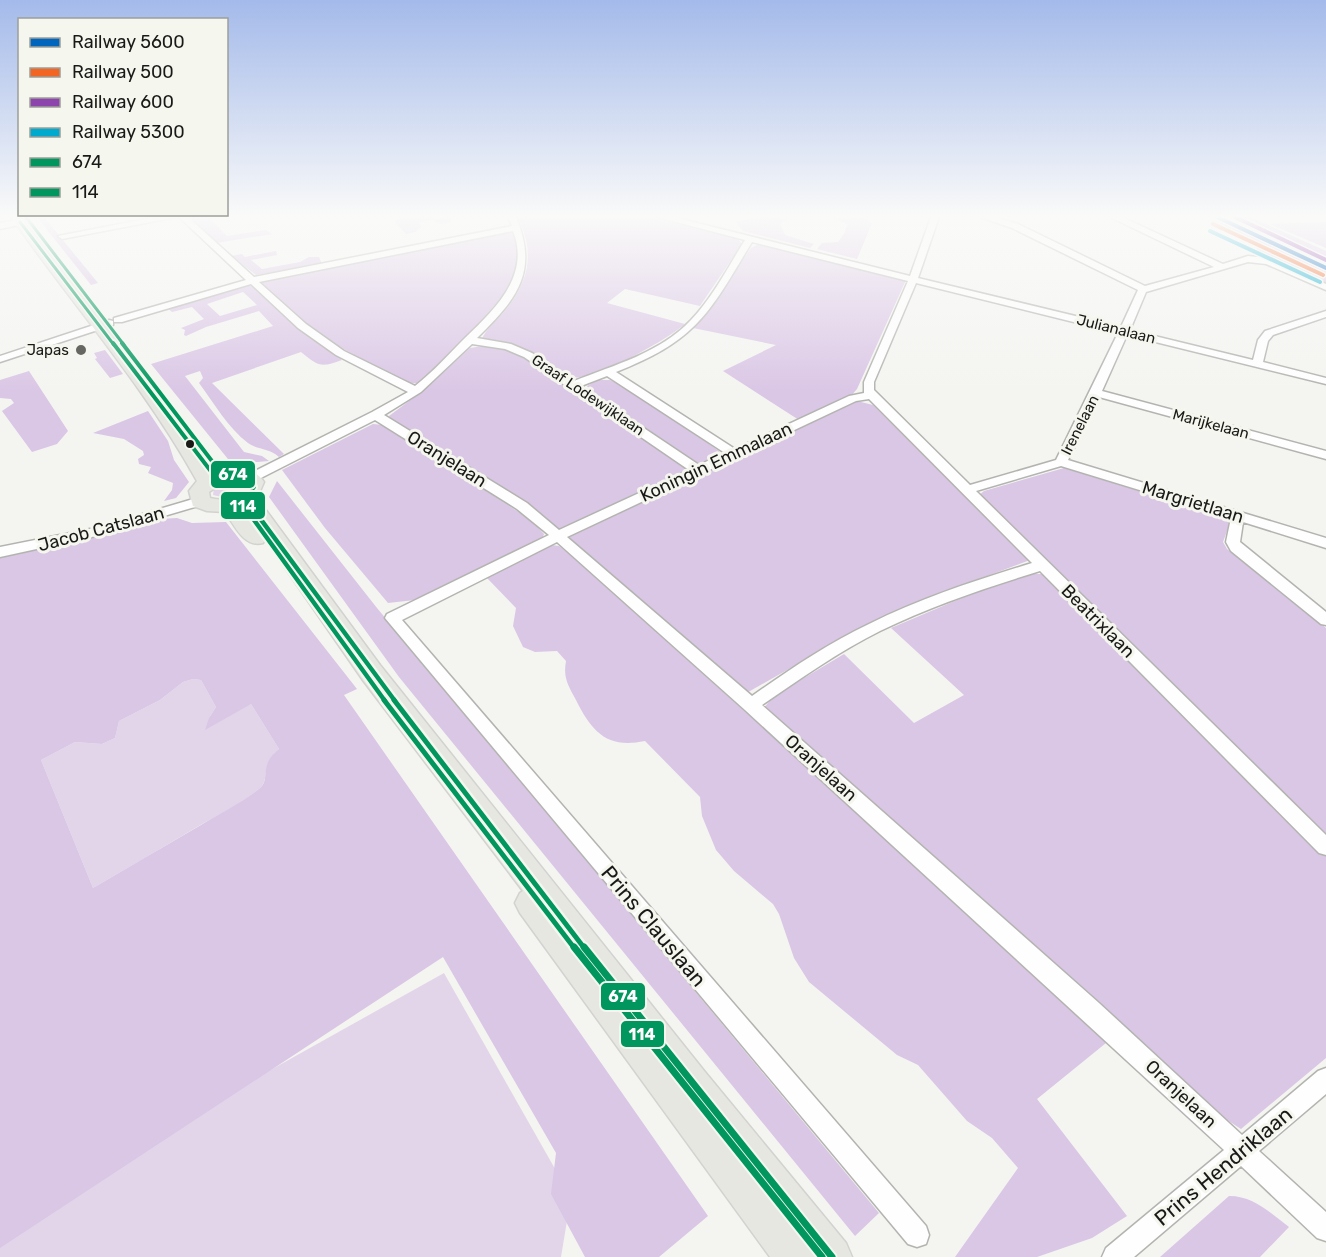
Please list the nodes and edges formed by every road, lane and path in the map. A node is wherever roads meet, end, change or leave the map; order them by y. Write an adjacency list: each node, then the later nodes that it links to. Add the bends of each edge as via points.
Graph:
1 (68, 276): 16 (main road)
2 (248, 276): 11 (street)
3 (269, 276): 11 (street)
4 (520, 276): 18 (street, Jacob Catslaan, via 500,308)
5 (725, 276): 21 (street, via 693,324 674,339)
6 (899, 276): 12 (street, Julianalaan)
7 (914, 276): 12 (street)
8 (1116, 276): 14 (street)
9 (1190, 276): 14 (street)
10 (1298, 276): 13 (street)
11 (252, 279): 16 (street); 24 (street, via 302,326 340,353)
12 (913, 279): 17 (street, Julianalaan); 26 (street, via 868,382)
13 (1326, 287)
14 (1143, 289): 17 (street, Irenelaan)
15 (1326, 314): 20 (street, via 1269,333)
16 (109, 323): 19 (street); 32 (main road, via 146,388 191,452)
17 (1125, 331): 20 (street, Julianalaan); 25 (street, Irenelaan)
18 (469, 340): 23 (street, Graaf Lodewijklaan, via 507,346); 24 (street, Jacob Catslaan)
19 (0, 359)
20 (1257, 363): 22 (street, Julianalaan)
21 (607, 371): 23 (street); 28 (street, Graaf Lodewijklaan)
22 (1326, 381)
23 (574, 385): 31 (street, Graaf Lodewijklaan)
24 (415, 391): 27 (street, Jacob Catslaan)
25 (1095, 393): 29 (street, Marijkelaan); 30 (street, Irenelaan)
26 (870, 395): 28 (street, Koningin Emmalaan, via 853,398); 33 (street, Beatrixlaan)
27 (375, 415): 32 (street, Jacob Catslaan); 35 (street, Oranjelaan, via 522,506)
28 (735, 454): 31 (street, Koningin Emmalaan)
29 (1326, 455)
30 (1060, 462): 33 (street, Irenelaan); 34 (street, Margrietlaan)
31 (698, 470): 35 (street, Koningin Emmalaan)
32 (227, 490): 37 (street, Jacob Catslaan, via 96,532); 48 (main road); 49 (main road, via 685,1076)
33 (967, 490): 38 (street, Beatrixlaan)
34 (1238, 515): 36 (street, Margrietlaan); 40 (street, via 1233,542 1236,548)
35 (558, 536): 39 (street, Koningin Emmalaan); 41 (street, Oranjelaan)
36 (1326, 543)
37 (0, 552)
38 (1042, 565): 41 (street, via 892,619 845,643); 42 (street, Beatrixlaan)
39 (392, 618): 46 (street, Prins Clauslaan)
40 (1326, 620)
41 (751, 705): 44 (street, Oranjelaan)
42 (1326, 847)
43 (1326, 1079): 44 (street, Prins Hendriklaan)
44 (1243, 1151): 45 (street, Oranjelaan); 47 (street, Prins Hendriklaan)
45 (1326, 1229)
46 (917, 1235)
47 (1115, 1256)
48 (795, 1257)
49 (832, 1257)

